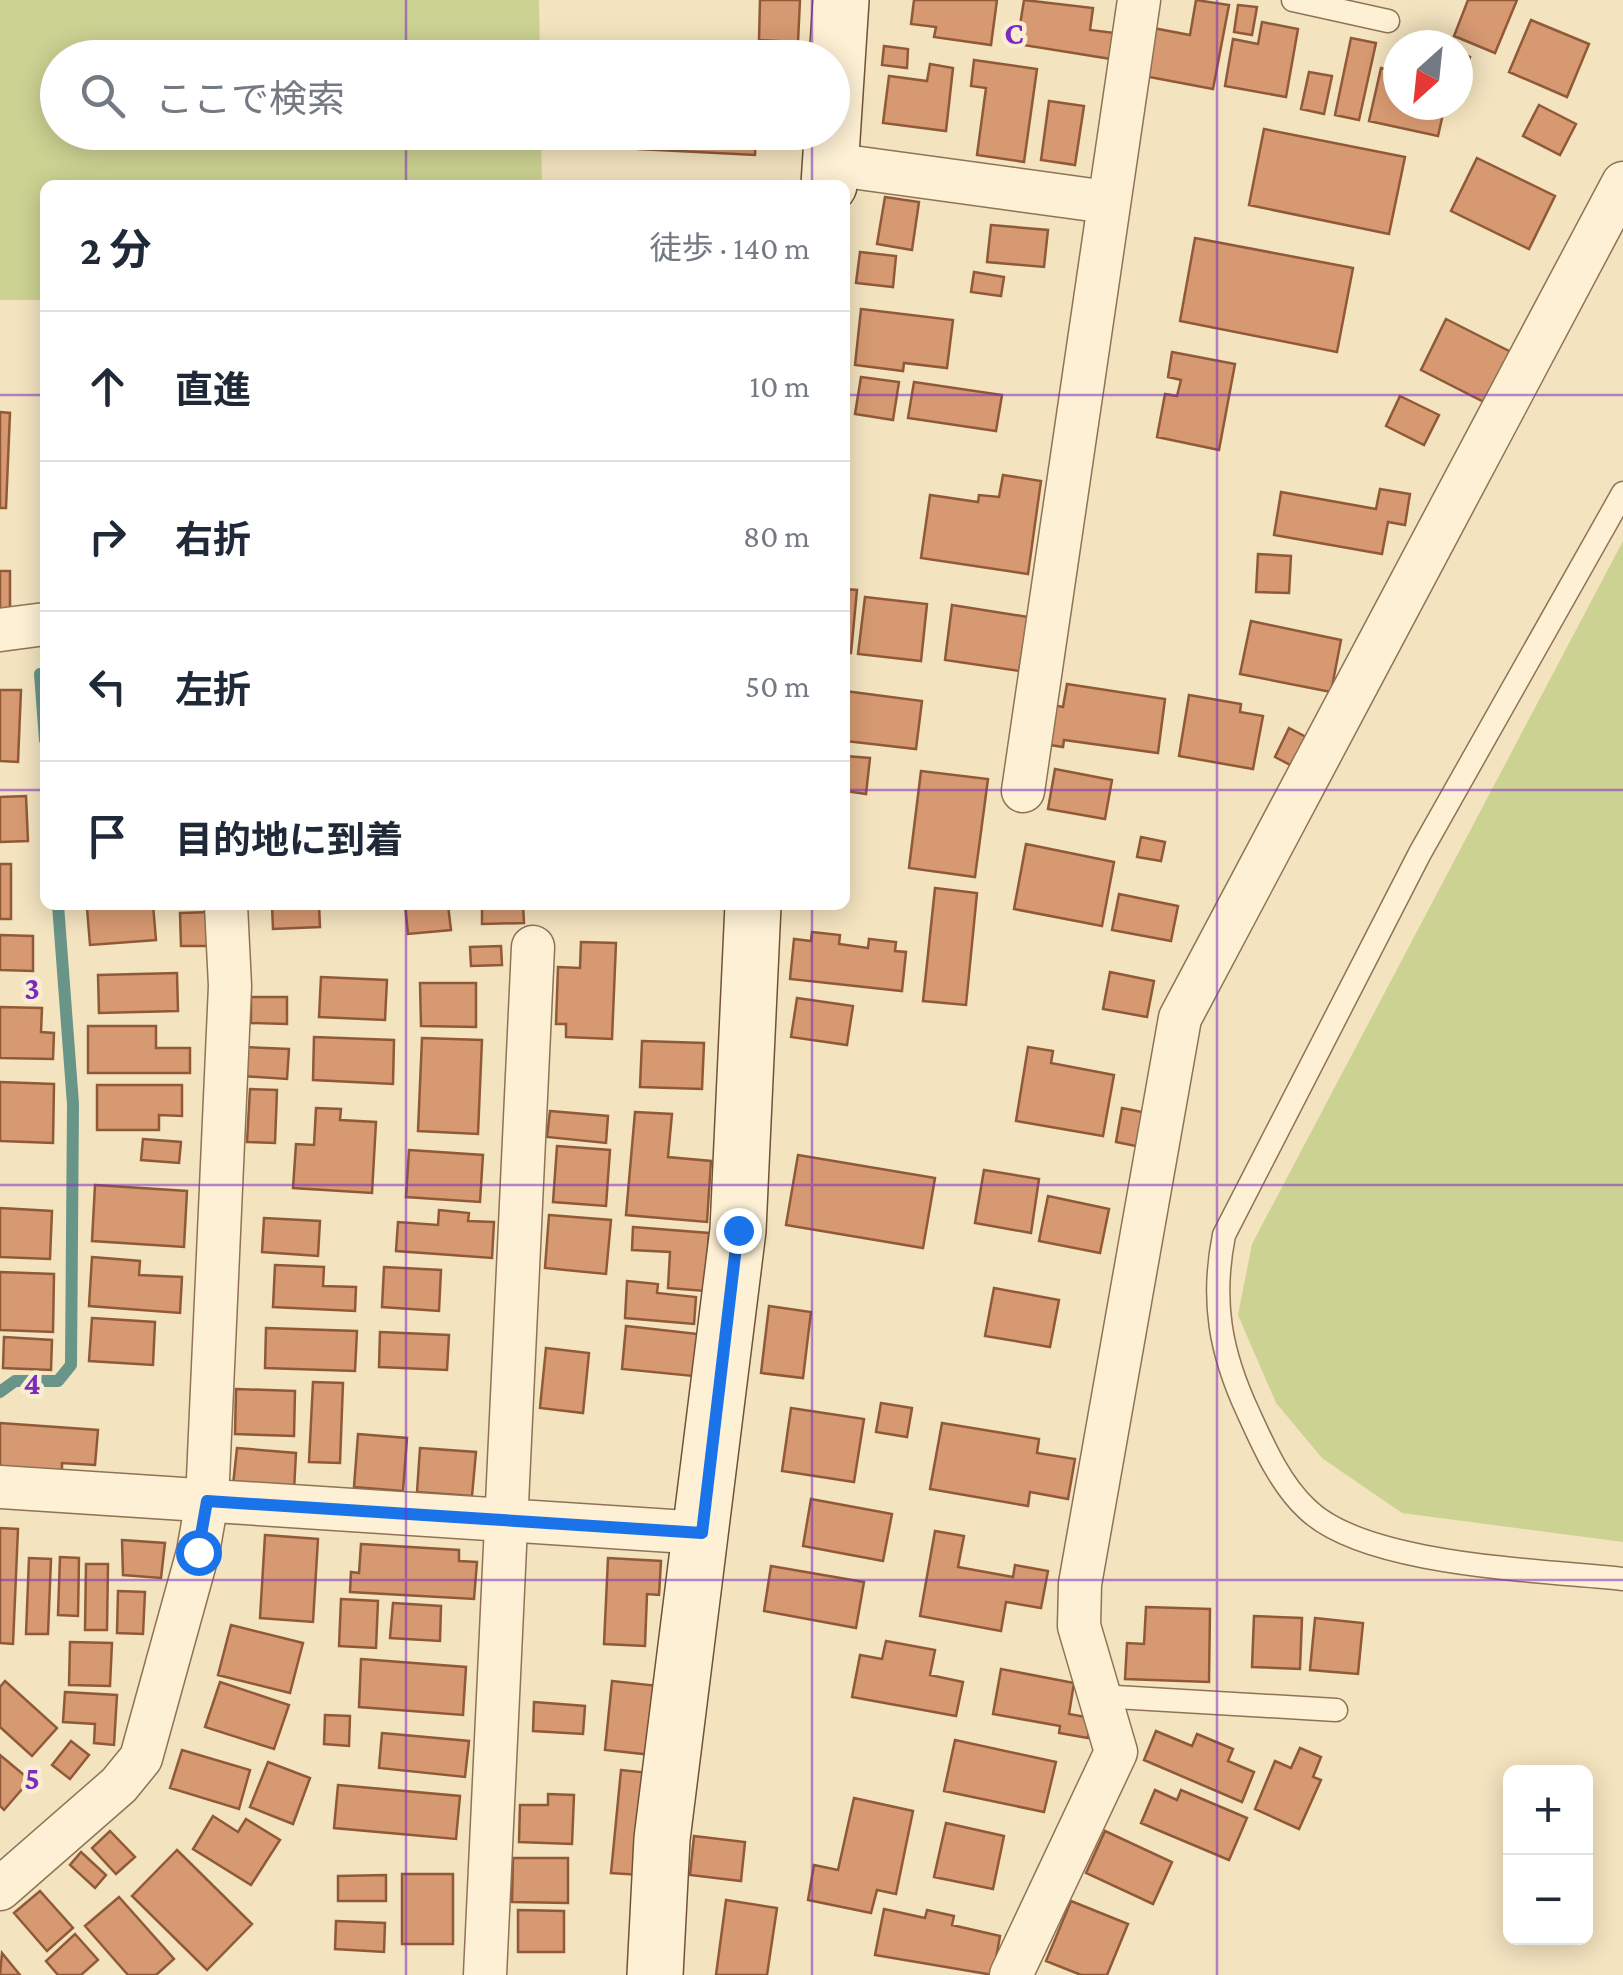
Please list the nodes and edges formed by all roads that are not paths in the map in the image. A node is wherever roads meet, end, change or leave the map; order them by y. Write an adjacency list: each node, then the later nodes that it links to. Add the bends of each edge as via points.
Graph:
1 (841, 0): 5 (street)
2 (1140, 0): 8 (street)
3 (1293, 0): 4 (lane)
4 (1388, 21)
5 (838, 40)
6 (830, 174): 8 (street)
7 (1623, 183): 21 (street, via 1180,1018 1080,1584 1079,1626)
8 (1107, 202): 12 (street)
9 (1623, 493): 20 (lane, via 1411,870 1224,1235 1216,1275 1228,1370 1266,1454 1307,1510 1358,1541 1444,1559)
10 (40, 625): 11 (street)
11 (0, 630)
12 (1023, 791)
13 (226, 910): 17 (street, via 230,986)
14 (753, 910): 19 (street, via 738,1230)
15 (533, 946): 18 (street)
16 (0, 1486): 17 (street)
17 (207, 1501): 18 (street); 23 (street, via 141,1758 119,1786)
18 (509, 1518): 19 (street); 24 (street)
19 (702, 1533): 25 (street, via 662,1839)
20 (1623, 1579)
21 (1099, 1696): 22 (lane); 26 (street, via 1116,1752)
22 (1336, 1710)
23 (0, 1888)
24 (485, 1975)
25 (654, 1975)
26 (1011, 1975)

